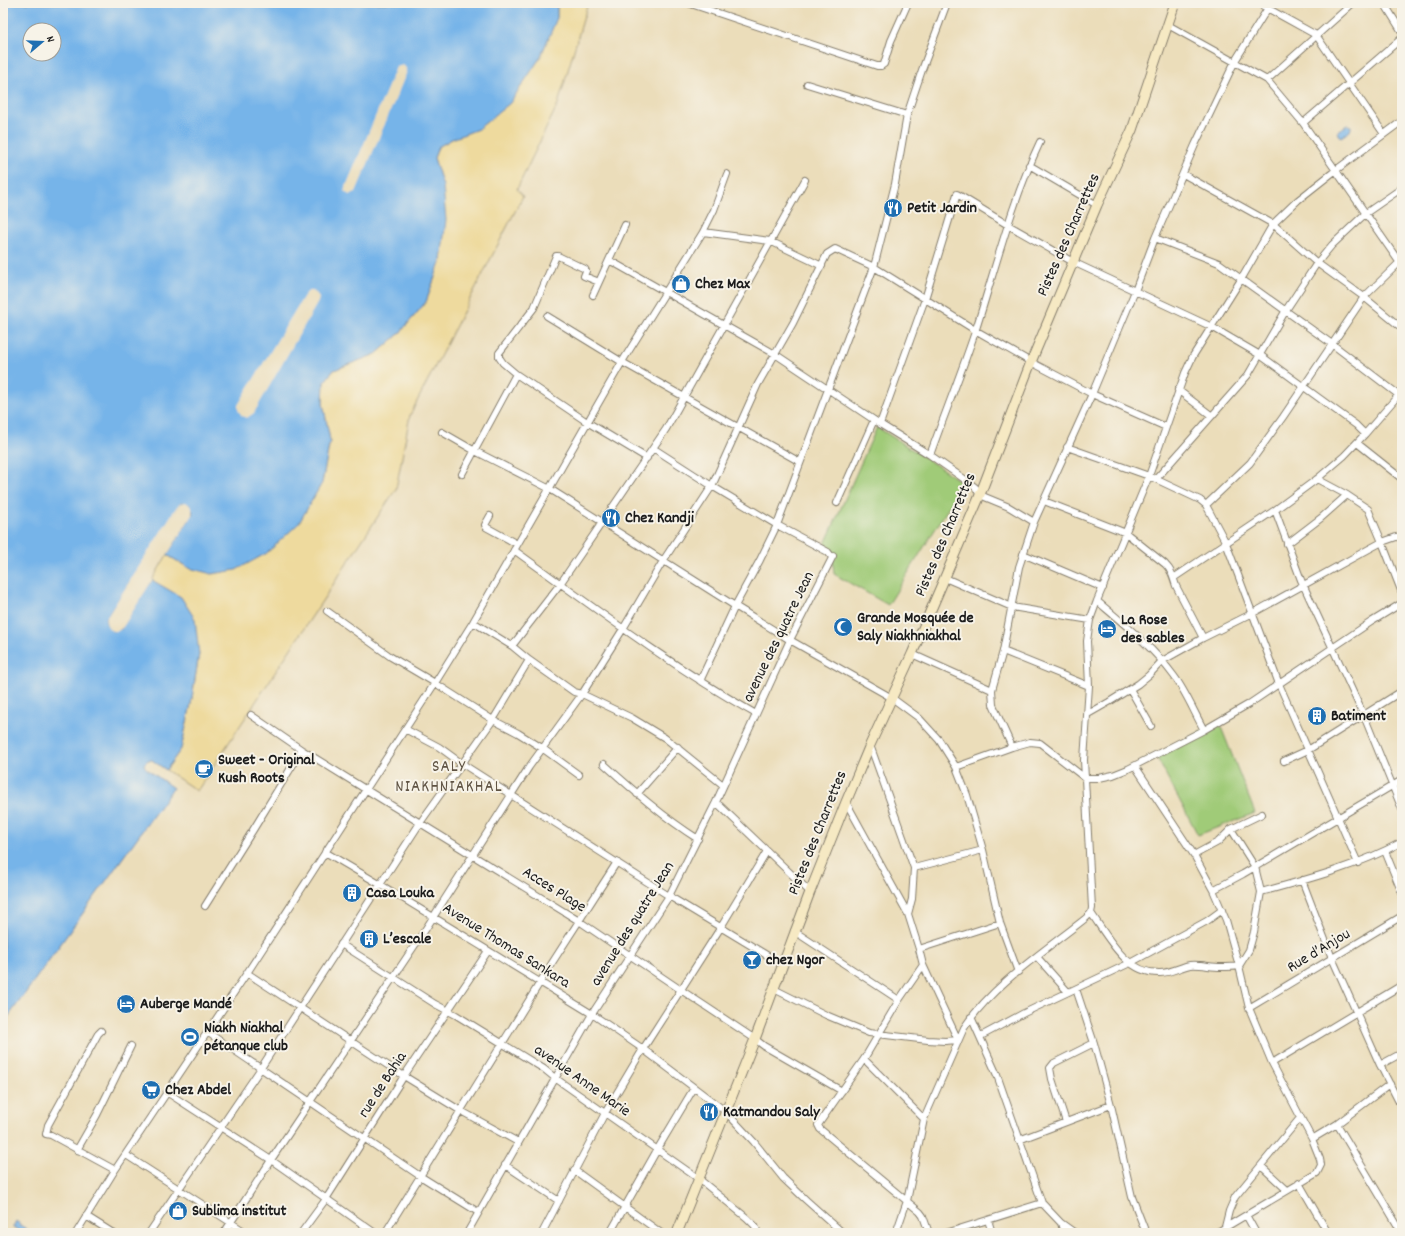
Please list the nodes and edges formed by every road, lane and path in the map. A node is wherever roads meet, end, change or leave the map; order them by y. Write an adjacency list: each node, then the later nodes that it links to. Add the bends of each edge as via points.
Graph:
1 (688, 3): 2 (street, via 881,66)
2 (908, 3)
3 (947, 3): 17 (street)
4 (1175, 3): 9 (main road, Pistes des Charrettes)
5 (1258, 3): 8 (street)
6 (1353, 3): 11 (street)
7 (1384, 3): 10 (street)
8 (1269, 6): 11 (street); 13 (street)
9 (1168, 25): 13 (street); 28 (main road, Pistes des Charrettes, via 1132,130)
10 (1402, 32)
11 (1316, 35): 14 (street); 16 (street)
12 (1402, 38): 16 (street)
13 (1235, 61): 14 (street); 25 (street)
14 (1267, 80): 19 (street)
15 (807, 84): 17 (street)
16 (1349, 84): 19 (street); 20 (street)
17 (907, 115): 41 (street, via 895,184)
18 (1402, 121): 20 (street)
19 (1303, 123): 23 (street)
20 (1384, 134): 23 (street)
21 (1040, 142): 22 (street)
22 (1029, 166): 28 (street); 32 (street)
23 (1336, 170): 29 (street); 30 (street)
24 (727, 174): 33 (street)
25 (1183, 174): 30 (street); 34 (street)
26 (805, 180): 35 (street)
27 (1402, 188): 29 (street)
28 (1097, 205): 37 (main road, Pistes des Charrettes)
29 (1366, 213): 38 (street, via 1342,234); 39 (street)
30 (1273, 224): 38 (street); 42 (street)
31 (625, 225): 36 (street)
32 (1008, 225): 37 (street); 48 (street, via 957,194); 54 (street)
33 (703, 232): 35 (street); 45 (street)
34 (1155, 238): 42 (street, via 1218,263); 44 (street)
35 (770, 241): 40 (street); 51 (street)
36 (609, 260): 43 (street); 45 (street)
37 (1073, 262): 44 (street); 59 (main road, Pistes des Charrettes)
38 (1317, 263): 47 (street); 49 (street)
39 (1401, 263): 47 (street)
40 (822, 266): 41 (street, via 827,254 835,249); 56 (street)
41 (874, 267): 48 (street); 62 (street)
42 (1242, 278): 49 (street); 53 (street)
43 (599, 282): 46 (street); 60 (street, via 584,276 585,269 558,256 555,257 534,308 500,353 504,363)
44 (1135, 291): 53 (street); 65 (street)
45 (665, 292): 51 (street); 58 (street)
46 (593, 295)
47 (1364, 297): 52 (street); 55 (street)
48 (925, 299): 54 (street); 69 (street)
49 (1286, 310): 55 (street); 57 (street)
50 (547, 316): 58 (street)
51 (723, 326): 56 (street); 66 (street)
52 (1402, 326)
53 (1212, 327): 57 (street); 63 (street, via 1193,356)
54 (975, 330): 59 (street); 78 (street)
55 (1332, 344): 61 (street); 64 (street)
56 (775, 354): 62 (street); 70 (street)
57 (1260, 355): 61 (street); 67 (street, via 1248,375)
58 (622, 362): 66 (street); 68 (street)
59 (1031, 362): 65 (street); 88 (main road, Pistes des Charrettes)
60 (516, 374): 68 (street); 77 (street)
61 (1303, 388): 73 (street); 92 (street, via 1250,463)
62 (828, 390): 69 (street); 80 (street)
63 (1178, 390): 67 (street); 71 (street)
64 (1400, 393): 73 (street)
65 (1092, 394): 71 (street); 75 (street)
66 (684, 397): 70 (street); 76 (street)
67 (1212, 416): 84 (street)
68 (587, 422): 79 (street); 87 (street)
69 (877, 422): 78 (street); 91 (street)
70 (738, 427): 80 (street); 86 (street)
71 (1166, 427): 82 (street)
72 (442, 432): 77 (street)
73 (1365, 434): 74 (street)
74 (1357, 443): 83 (street); 85 (street)
75 (1067, 447): 82 (street); 90 (street)
76 (653, 448): 79 (street); 86 (street)
77 (475, 451): 81 (street); 87 (street)
78 (930, 455): 88 (street, via 970,483)
79 (646, 458): 95 (street)
80 (800, 462): 97 (street)
81 (462, 474)
82 (1149, 476): 84 (street); 98 (street)
83 (1401, 478)
84 (1156, 479): 92 (street, via 1200,500)
85 (1317, 479): 89 (street); 93 (street)
86 (712, 486): 97 (street); 105 (street)
87 (550, 489): 95 (street); 103 (street)
88 (980, 495): 96 (street, via 1009,507); 107 (main road, Pistes des Charrettes)
89 (1347, 495): 100 (street, via 1368,509); 102 (street)
90 (1044, 501): 96 (street); 98 (street)
91 (837, 503)
92 (1206, 506): 101 (street)
93 (1275, 510): 101 (street); 102 (street)
94 (490, 516): 103 (street, via 486,527)
95 (603, 522): 105 (street); 108 (street)
96 (1034, 522): 104 (street)
97 (777, 525): 114 (street); 122 (street, avenue des quatre Jean, via 833,556)
98 (1126, 533): 106 (street, via 1165,564); 110 (street)
99 (1402, 535): 100 (street)
100 (1382, 542): 109 (street); 111 (street)
101 (1226, 543): 106 (street); 117 (street)
102 (1287, 544): 109 (street)
103 (515, 547): 108 (street); 119 (street)
104 (1023, 554): 110 (street); 115 (street)
105 (663, 561): 114 (street); 120 (street)
106 (1174, 577): 121 (street, via 1176,586)
107 (945, 578): 115 (street); 126 (main road, Pistes des Charrettes)
108 (560, 584): 120 (street); 123 (street)
109 (1304, 585): 117 (street); 124 (street)
110 (1103, 588): 112 (street)
111 (1402, 593)
112 (1097, 601): 118 (street); 128 (street)
113 (1402, 603): 124 (street)
114 (735, 606): 122 (street); 129 (street)
115 (1012, 607): 118 (street); 125 (street)
116 (327, 611): 130 (street, via 391,658)
117 (1253, 613): 121 (street); 131 (street)
118 (1090, 620): 132 (street, via 1086,641)
119 (473, 622): 123 (street); 130 (street)
120 (623, 629): 129 (street); 136 (street)
121 (1203, 638): 128 (street)
122 (790, 640): 137 (street); 138 (street, avenue des quatre Jean)
123 (512, 646): 127 (street)
124 (1332, 649): 131 (street); 141 (street)
125 (1002, 651): 132 (street); 134 (street)
126 (912, 654): 134 (street); 137 (main road, Pistes des Charrettes)
127 (529, 660): 136 (street, via 574,692); 142 (street)
128 (1162, 661): 133 (street); 145 (street, via 1174,676)
129 (700, 681): 138 (street)
130 (435, 683): 142 (street); 144 (street)
131 (1279, 684): 145 (street); 151 (street)
132 (1089, 686): 139 (street)
133 (1130, 689): 139 (street); 143 (street)
134 (992, 690): 148 (street, via 993,705)
135 (1402, 691): 141 (street)
136 (582, 694): 147 (street, via 632,718); 149 (street)
137 (892, 698): 146 (main road, Pistes des Charrettes); 156 (street, via 929,728)
138 (756, 714): 160 (street, avenue des quatre Jean)
139 (1088, 714): 158 (street)
140 (251, 716): 150 (street, Acces Plage)
141 (1364, 716): 151 (street); 161 (street)
142 (492, 720): 149 (street); 153 (street)
143 (1151, 726)
144 (405, 729): 153 (street, via 439,747); 162 (street)
145 (1204, 730): 155 (street)
146 (870, 744): 166 (main road, Pistes des Charrettes); 183 (street)
147 (678, 747): 160 (street); 163 (street)
148 (1012, 747): 156 (street); 158 (street, via 1030,742 1040,743)
149 (542, 748): 157 (street); 164 (street)
150 (302, 750): 162 (street, Acces Plage); 191 (street)
151 (1308, 750): 152 (street); 169 (street)
152 (1284, 761)
153 (461, 763): 164 (street); 170 (street)
154 (604, 764): 163 (street)
155 (1135, 766): 158 (street, via 1113,775); 178 (street)
156 (956, 767): 174 (street)
157 (579, 775)
158 (1085, 778): 193 (street, via 1093,904)
159 (1402, 780): 161 (street)
160 (724, 785): 165 (street, avenue des quatre Jean)
161 (1392, 785): 167 (street); 169 (street)
162 (365, 789): 170 (street, Acces Plage); 177 (street)
163 (637, 794): 172 (street, via 673,824)
164 (511, 795): 179 (street); 180 (street)
165 (716, 802): 172 (street, avenue des quatre Jean); 175 (street)
166 (846, 802): 187 (main road, Pistes des Charrettes); 194 (street)
167 (1402, 809)
168 (1262, 814): 171 (street)
169 (1337, 819): 181 (street); 182 (street)
170 (420, 823): 179 (street, Acces Plage); 185 (street)
171 (1231, 829): 178 (street, via 1218,842); 182 (street)
172 (698, 839): 190 (street, avenue des quatre Jean)
173 (1402, 842): 176 (street)
174 (983, 850): 183 (street); 198 (street)
175 (767, 851): 187 (street); 199 (street)
176 (1385, 851): 181 (street); 189 (street)
177 (325, 852): 185 (street, Avenue Thomas Sankara); 212 (street)
178 (1194, 855): 186 (street)
179 (473, 856): 196 (street); 197 (street, Acces Plage)
180 (617, 862): 190 (street); 197 (street)
181 (1358, 863): 184 (street)
182 (1254, 867): 186 (street); 188 (street)
183 (914, 868): 194 (street, via 914,885)
184 (1302, 880): 188 (street); 206 (street)
185 (381, 885): 196 (street, Avenue Thomas Sankara); 201 (street)
186 (1213, 890): 192 (street)
187 (810, 892): 200 (main road, Pistes des Charrettes)
188 (1261, 892): 210 (street, via 1249,950)
189 (1402, 893)
190 (669, 896): 199 (street); 204 (street, avenue des quatre Jean)
191 (205, 906)
192 (1222, 910): 207 (street, via 1207,922); 210 (street)
193 (1091, 913): 205 (street); 207 (street, via 1116,949)
194 (908, 914): 202 (street)
195 (1402, 916): 206 (street, Rue d’Anjou)
196 (434, 917): 203 (street, Avenue Thomas Sankara); 213 (street)
197 (579, 921): 204 (street, Acces Plage); 214 (street)
198 (1000, 923): 202 (street); 211 (street)
199 (721, 927): 208 (street); 218 (street)
200 (794, 931): 208 (main road, Pistes des Charrettes); 220 (street)
201 (341, 944): 213 (street); 221 (street)
202 (920, 949): 209 (street)
203 (488, 951): 214 (street, Avenue Thomas Sankara); 223 (street, rue de Bahia)
204 (630, 955): 218 (street, Acces Plage); 225 (street, avenue des quatre Jean)
205 (1036, 957): 211 (street); 219 (street)
206 (1332, 958): 222 (street, Rue d’Anjou); 224 (street)
207 (1130, 963): 210 (street, via 1159,973 1188,965); 217 (street)
208 (783, 965): 216 (main road, Pistes des Charrettes)
209 (923, 966): 220 (street); 232 (street)
210 (1240, 966): 222 (street)
211 (1018, 972): 226 (street)
212 (247, 973): 221 (street); 228 (street)
213 (393, 978): 223 (street); 233 (street)
214 (540, 983): 225 (street, Avenue Thomas Sankara); 234 (street)
215 (1402, 985): 224 (street)
216 (774, 988): 229 (street, via 826,1015); 231 (main road, Pistes des Charrettes)
217 (1076, 989): 219 (street); 235 (street)
218 (681, 990): 231 (street, Acces Plage); 237 (street)
219 (1068, 992): 230 (street)
220 (899, 1000): 229 (street)
221 (300, 1007): 233 (street); 242 (street)
222 (1249, 1008): 240 (street)
223 (447, 1011): 234 (street, avenue Anne Marie); 243 (street, rue de Bahia)
224 (1356, 1013): 240 (street); 241 (street)
225 (592, 1014): 237 (street, Avenue Thomas Sankara); 244 (street, avenue des quatre Jean)
226 (971, 1017): 230 (street); 232 (street)
227 (101, 1031): 265 (street, via 48,1125 46,1134)
228 (206, 1032): 242 (street); 248 (street)
229 (879, 1035): 232 (street); 239 (street)
230 (980, 1036): 263 (street, via 997,1075)
231 (755, 1039): 247 (street, Acces Plage); 254 (main road, Pistes des Charrettes)
232 (958, 1040): 257 (street)
233 (351, 1041): 243 (street); 250 (street)
234 (502, 1043): 244 (street, avenue Anne Marie); 253 (street)
235 (1094, 1043): 251 (street); 258 (street, via 1054,1063 1050,1068)
236 (131, 1046): 265 (street, via 97,1116)
237 (643, 1049): 246 (street, Avenue Thomas Sankara); 255 (street)
238 (1402, 1053): 241 (street)
239 (864, 1059): 247 (street); 257 (street)
240 (1272, 1063): 256 (street)
241 (1380, 1065): 245 (street)
242 (261, 1068): 250 (street); 260 (street)
243 (404, 1076): 253 (street); 261 (street, rue de Bahia)
244 (555, 1078): 255 (street, avenue Anne Marie); 264 (street, avenue des quatre Jean)
245 (1390, 1084): 249 (street); 259 (street)
246 (694, 1088): 254 (street, Avenue Thomas Sankara); 266 (street)
247 (842, 1091): 280 (street, via 818,1126)
248 (168, 1093): 260 (street); 267 (street)
249 (1399, 1096): 252 (street)
250 (311, 1102): 261 (street); 268 (street)
251 (1111, 1105): 258 (street); 311 (street, via 1132,1197)
252 (1402, 1108)
253 (461, 1111): 264 (street); 273 (street)
254 (725, 1111): 274 (main road, Pistes des Charrettes); 304 (street, Avenue Thomas Sankara, via 783,1178)
255 (605, 1113): 266 (street, avenue Anne Marie); 272 (street)
256 (1300, 1118): 262 (street); 270 (street)
257 (924, 1119): 280 (street)
258 (1066, 1122): 263 (street)
259 (1337, 1124): 262 (street); 315 (street)
260 (221, 1127): 268 (street); 276 (street)
261 (364, 1139): 273 (street); 278 (street, rue de Bahia)
262 (1312, 1139): 275 (street, via 1321,1168)
263 (1019, 1140): 281 (street)
264 (518, 1142): 269 (street, avenue des quatre Jean)
265 (77, 1150): 271 (street)
266 (656, 1150): 274 (street, avenue Anne Marie); 282 (street)
267 (126, 1155): 271 (street); 276 (street)
268 (271, 1160): 278 (street); 287 (street)
269 (505, 1165): 279 (street); 283 (street, avenue des quatre Jean)
270 (1261, 1166): 277 (street); 289 (street, via 1235,1197)
271 (115, 1170): 284 (street)
272 (574, 1170): 279 (street); 282 (street)
273 (420, 1176): 283 (street); 297 (street)
274 (699, 1179): 302 (main road, Pistes des Charrettes); 303 (street, avenue Anne Marie, via 747,1218)
275 (1299, 1183): 277 (street); 314 (street)
276 (179, 1188): 287 (street); 292 (street)
277 (1287, 1190): 285 (street)
278 (326, 1199): 295 (street, rue de Bahia); 296 (street)
279 (559, 1201): 299 (street)
280 (907, 1201): 305 (street); 306 (street, via 922,1214)
281 (1042, 1203): 286 (street); 288 (street)
282 (624, 1206): 300 (street); 301 (street)
283 (478, 1212): 298 (street, avenue des quatre Jean)
284 (86, 1216): 290 (street); 291 (street)
285 (1246, 1216): 289 (street); 313 (street)
286 (988, 1220): 307 (street); 308 (street)
287 (232, 1222): 293 (street); 294 (street)
288 (1061, 1223): 309 (street); 310 (street)
289 (1225, 1227): 312 (street)
290 (76, 1233)
291 (113, 1233)
292 (150, 1233)
293 (224, 1233)
294 (247, 1233)
295 (302, 1233)
296 (376, 1233)
297 (385, 1233)
298 (467, 1233)
299 (542, 1233)
300 (610, 1233)
301 (662, 1233)
302 (677, 1233)
303 (758, 1233)
304 (843, 1233)
305 (896, 1233)
306 (929, 1233)
307 (946, 1233)
308 (992, 1233)
309 (1064, 1233)
310 (1075, 1233)
311 (1146, 1233)
312 (1216, 1233)
313 (1256, 1233)
314 (1328, 1233)
315 (1402, 1233)

